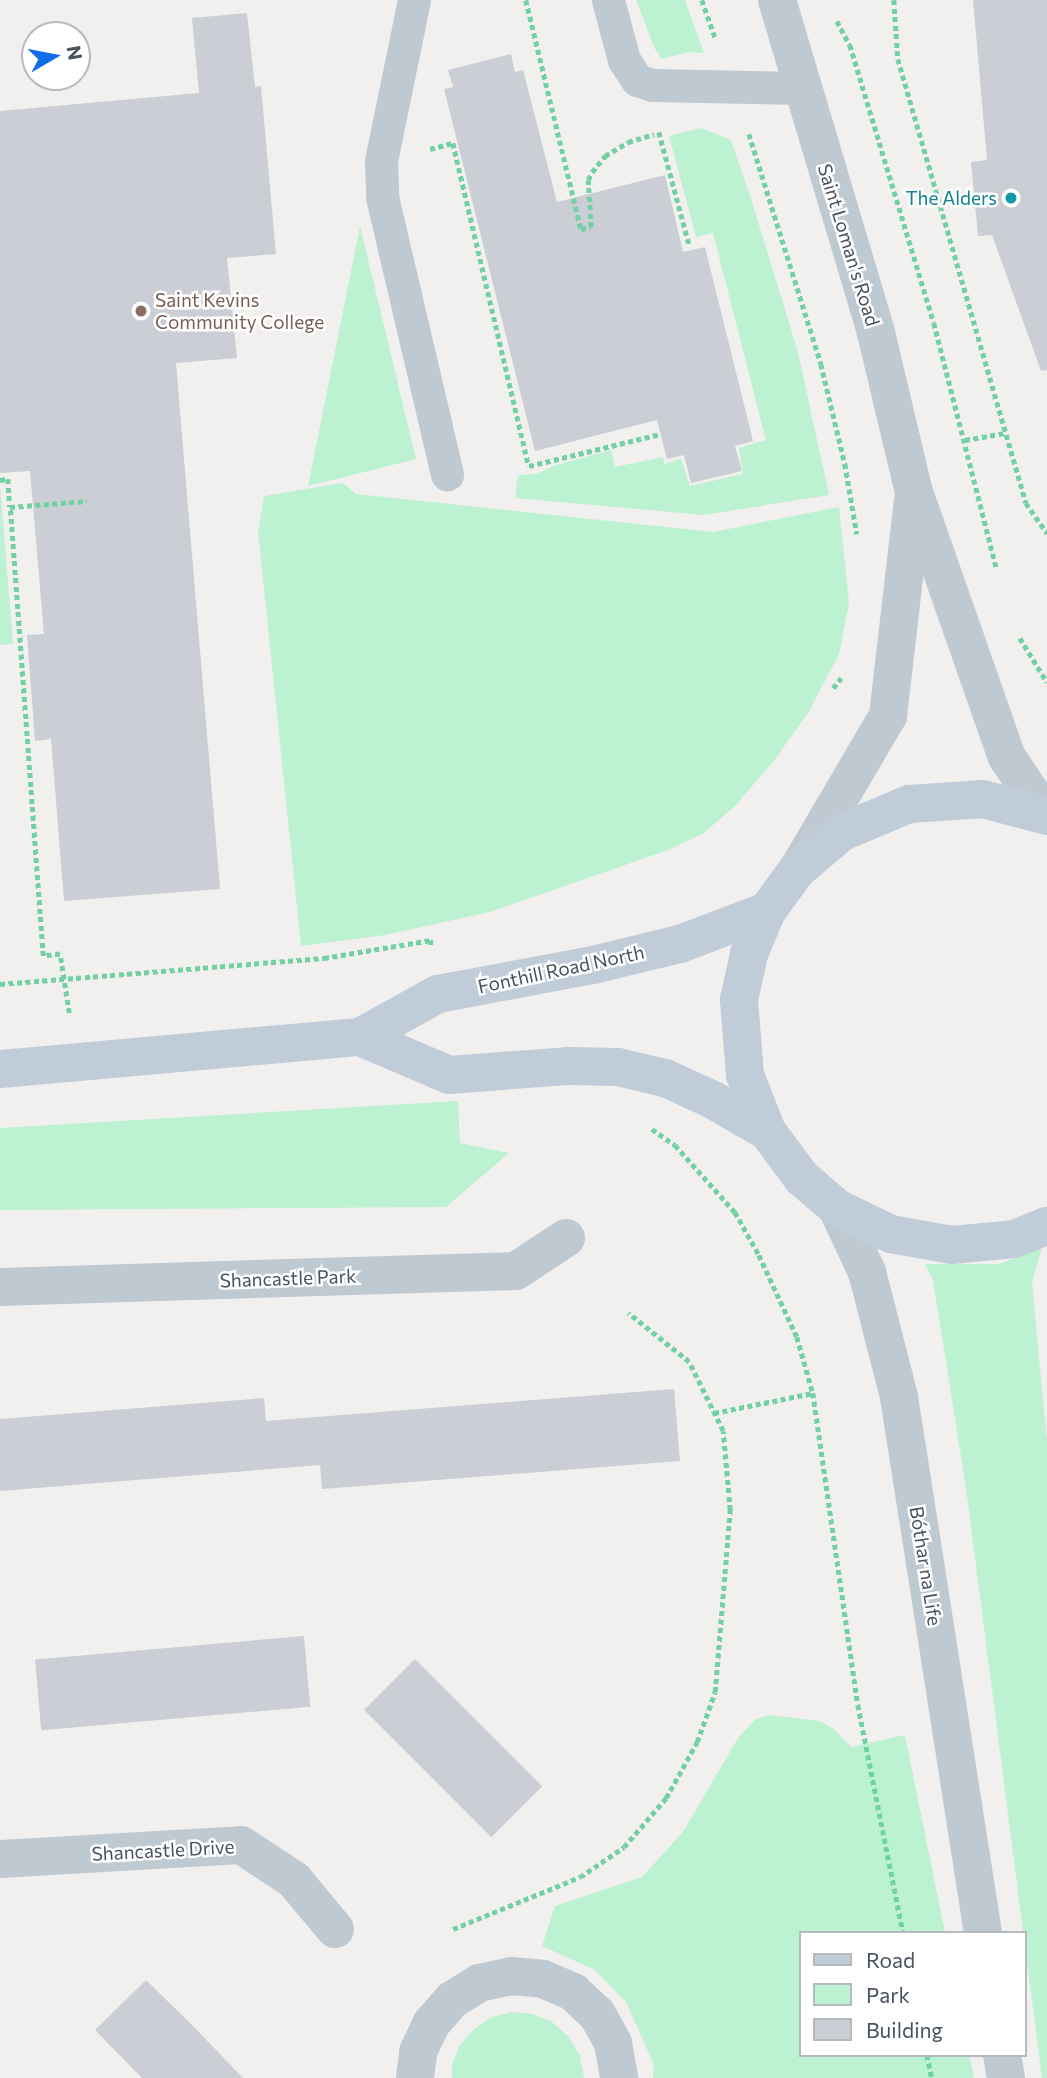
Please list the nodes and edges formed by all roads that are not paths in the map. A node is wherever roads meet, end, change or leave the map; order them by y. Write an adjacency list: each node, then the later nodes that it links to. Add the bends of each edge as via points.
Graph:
1 (414, 0): 5 (lane, via 382,161 382,197)
2 (608, 0): 4 (lane, via 624,60 637,80 652,85)
3 (778, 0): 4 (street, Saint Loman's Road)
4 (801, 88): 6 (street, Saint Loman's Road, via 876,333)
5 (447, 474)
6 (914, 492): 7 (street, Saint Loman's Road, via 1007,757); 8 (street, Saint Loman's Road, via 888,716)
7 (1046, 815): 8 (main road, Fonthill Road North, via 984,799 909,804 842,832)
8 (797, 870): 9 (main road, Fonthill Road North)
9 (767, 911): 10 (main road, Fonthill Road North, via 680,944 438,995); 12 (main road, Fonthill Road North, via 749,954 739,1000 745,1075)
10 (360, 1037): 11 (main road, Fonthill Road North); 12 (main road, Fonthill Road North, via 449,1075 618,1067 664,1078)
11 (0, 1069)
12 (767, 1131): 13 (main road, Fonthill Road North, via 802,1178)
13 (837, 1208): 14 (main road, Fonthill Road North, via 891,1234 952,1245 1014,1239); 19 (street, Bóthar na Life, via 867,1272 899,1397)
14 (1047, 1226)
15 (566, 1238): 16 (street, Shancastle Park, via 516,1271)
16 (0, 1287)
17 (0, 1858): 18 (street, Shancastle Drive, via 241,1845 294,1880)
18 (335, 1929)
19 (983, 1931)
20 (1002, 2057): 23 (street)
21 (415, 2078): 22 (street, via 418,2052 431,2024 452,2000 479,1983 511,1976 543,1979 573,1992 597,2014 613,2043)
22 (619, 2078)
23 (1006, 2078)

